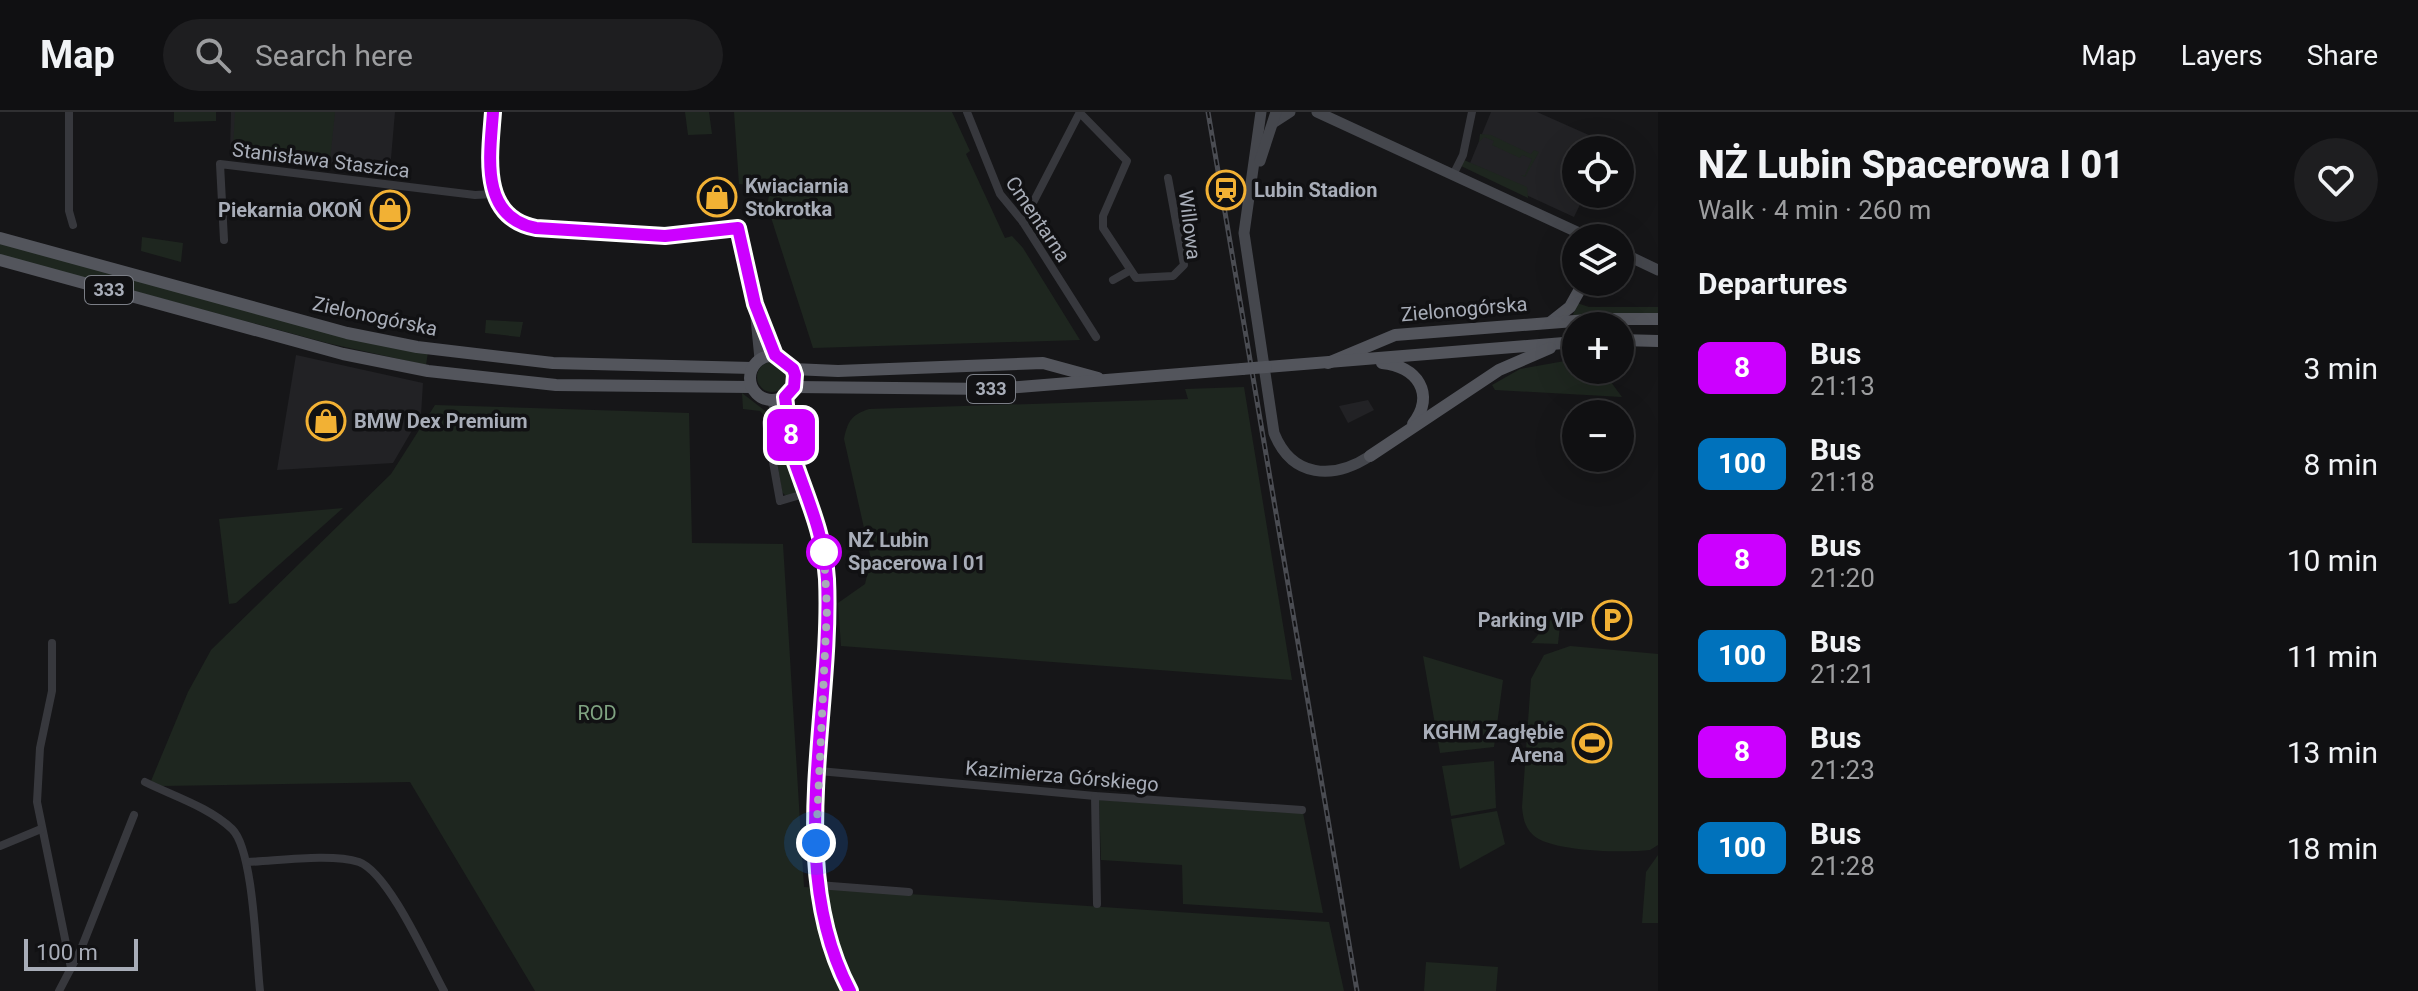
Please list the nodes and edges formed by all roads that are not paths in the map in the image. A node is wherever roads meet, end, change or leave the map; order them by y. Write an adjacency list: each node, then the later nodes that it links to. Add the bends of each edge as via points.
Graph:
1 (69, 112): 15 (street)
2 (493, 112): 13 (street, via 489,177)
3 (967, 112): 14 (street, Cmentarna, via 1000,194)
4 (1080, 112): 14 (street); 23 (street, via 1127,161 1103,216 1103,228)
5 (1260, 112): 12 (street)
6 (1290, 112): 9 (street)
7 (1317, 112): 10 (street)
8 (1472, 112): 10 (street)
9 (1274, 118): 12 (street)
10 (1453, 175): 16 (street)
11 (1168, 178): 23 (street, Willowa, via 1184,265 1173,276 1136,278)
12 (1253, 180): 46 (street, via 1244,243 1276,438 1293,461 1318,472 1343,470)
13 (494, 194): 17 (street, via 510,216 536,228 665,236); 19 (street, Stanisława Staszica, via 220,164)
14 (1023, 222): 29 (street, Cmentarna)
15 (73, 225)
16 (1562, 225)
17 (738, 228): 26 (street)
18 (0, 238): 36 (main road, Zielonogórska / 333, via 347,333 417,347 553,363)
19 (224, 240)
20 (1634, 259): 22 (street)
21 (0, 260): 40 (main road, Zielonogórska / 333, via 343,354 428,371 556,385)
22 (1658, 270)
23 (1129, 271): 24 (street)
24 (1113, 280)
25 (1576, 296): 28 (main road)
26 (755, 304): 34 (street); 36 (street)
27 (1658, 319): 28 (main road, Zielonogórska / 333)
28 (1550, 322): 37 (main road, Zielonogórska / 333, via 1395,335)
29 (1096, 337)
30 (1634, 340): 31 (main road)
31 (1658, 341)
32 (1562, 344): 35 (main road, Zielonogórska / 333)
33 (1562, 346): 44 (main road, via 1501,369)
34 (775, 355): 36 (main road, 333); 38 (main road)
35 (1351, 361): 37 (main road, Zielonogórska / 333); 44 (main road, via 1393,364 1418,379 1423,406)
36 (756, 363): 40 (main road)
37 (1328, 363): 39 (main road, Zielonogórska / 333, bridge)
38 (793, 369): 39 (main road, Zielonogórska / 333, via 1043,363); 41 (main road)
39 (1105, 380): 41 (main road, Zielonogórska / 333, via 972,390)
40 (751, 387): 42 (main road)
41 (790, 392): 42 (main road, 333); 45 (street)
42 (771, 401): 45 (street)
43 (766, 423): 47 (street, via 780,501)
44 (1406, 432): 46 (main road)
45 (792, 453): 47 (street)
46 (1370, 456)
47 (807, 493): 49 (street, via 827,578)
48 (52, 643): 54 (street, via 50,710 37,771)
49 (819, 771): 51 (street, Kazimierza Górskiego); 57 (street)
50 (145, 782): 56 (street, via 223,822 239,838)
51 (1095, 796): 52 (street, Kazimierza Górskiego); 59 (street)
52 (1302, 810)
53 (134, 815): 60 (street)
54 (41, 829): 55 (street); 60 (street)
55 (0, 846)
56 (247, 862): 62 (street); 63 (street, via 343,859 371,869)
57 (818, 885): 58 (street); 64 (street, via 829,940)
58 (909, 892)
59 (1097, 904)
60 (71, 968): 61 (street)
61 (59, 991)
62 (260, 991)
63 (444, 991)
64 (850, 991)

